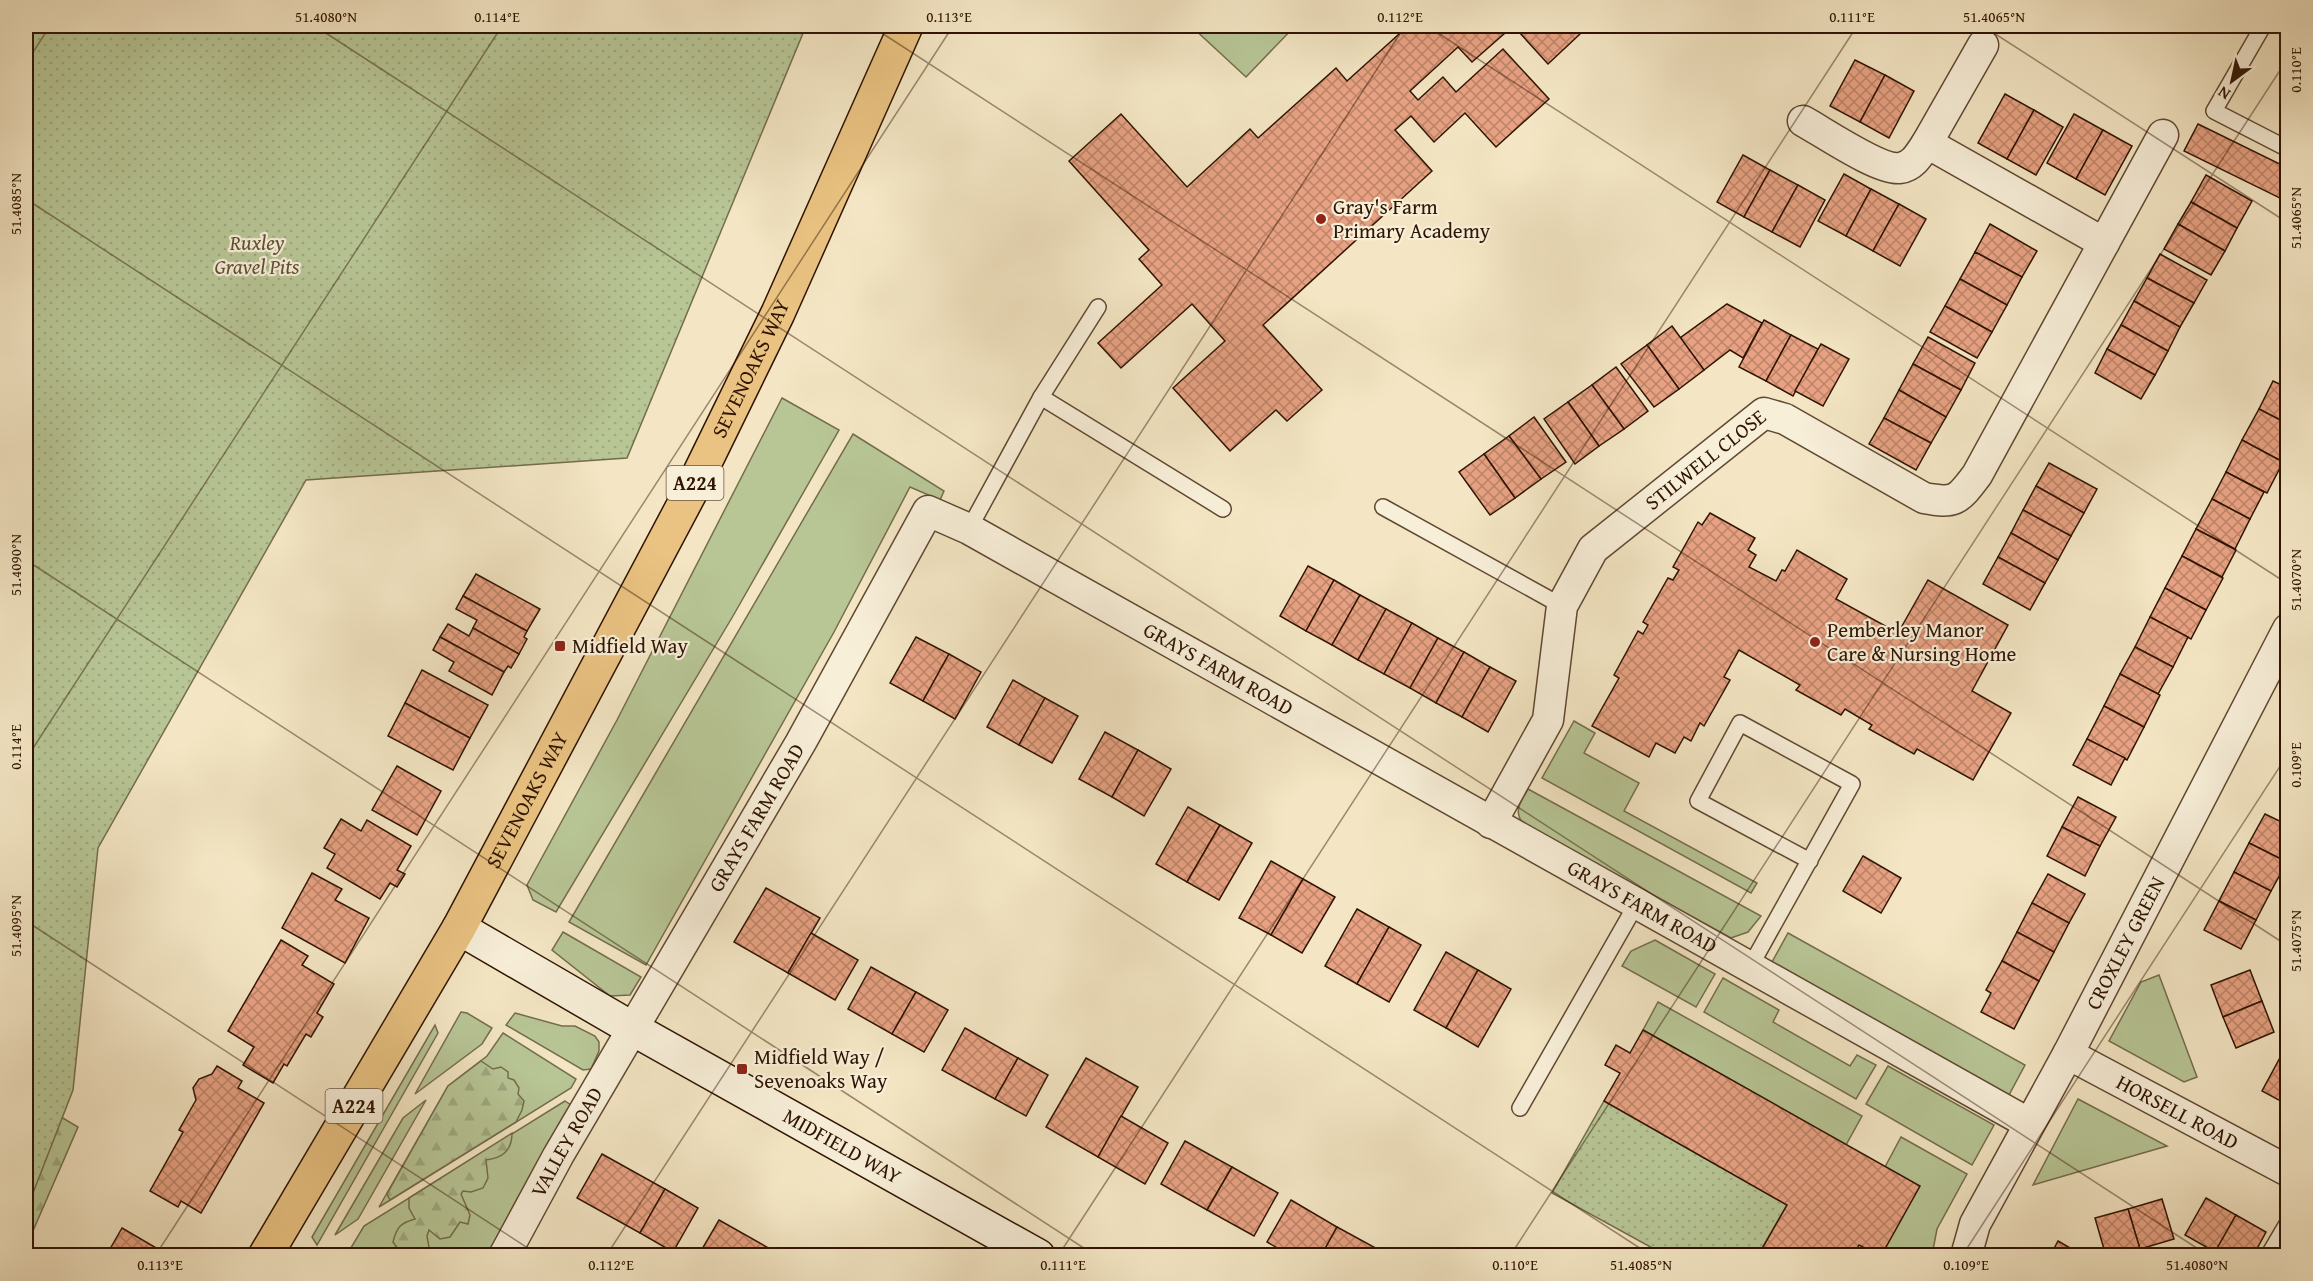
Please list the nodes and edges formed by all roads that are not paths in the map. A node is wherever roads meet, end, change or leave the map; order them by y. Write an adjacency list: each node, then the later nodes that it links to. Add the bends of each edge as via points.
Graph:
1 (906, 26): 19 (main road, SEVENOAKS WAY / A224, via 778,313 691,491)
2 (2263, 26): 7 (lane, via 2214,111)
3 (1983, 45): 6 (street)
4 (1803, 121): 6 (street, via 1882,166 1901,168 1917,159)
5 (2163, 135): 8 (street, STILWELL CLOSE)
6 (1927, 143): 8 (street)
7 (2288, 149)
8 (2104, 243): 14 (street, STILWELL CLOSE, via 1977,475 1962,494 1946,502 1924,498 1785,419 1764,413 1593,549)
9 (1098, 307): 10 (lane)
10 (1041, 397): 12 (lane); 13 (lane)
11 (1383, 507): 14 (lane)
12 (1223, 509)
13 (969, 529): 16 (street, GRAYS FARM ROAD); 22 (street, GRAYS FARM ROAD, via 928,511 801,742)
14 (1562, 606): 16 (street, STILWELL CLOSE, via 1548,720)
15 (2287, 630): 23 (street, CROXLEY GREEN)
16 (1491, 823): 18 (street, GRAYS FARM ROAD)
17 (1810, 861): 17 (lane, via 1852,784 1740,723 1698,801); 21 (lane)
18 (1637, 903): 21 (street, GRAYS FARM ROAD); 24 (lane)
19 (459, 928): 20 (main road, SEVENOAKS WAY / A224); 22 (street, MIDFIELD WAY)
20 (443, 957): 28 (main road, SEVENOAKS WAY / A224); 29 (main road, SEVENOAKS WAY / A224)
21 (1750, 967): 25 (street, GRAYS FARM ROAD)
22 (633, 1029): 30 (street, VALLEY ROAD); 31 (street, MIDFIELD WAY)
23 (2068, 1054): 25 (street, CROXLEY GREEN); 26 (street, HORSELL ROAD)
24 (1520, 1108)
25 (2028, 1123): 32 (street, CROXLEY GREEN, via 1975,1224)
26 (2288, 1171)
27 (2288, 1222): 33 (lane)
28 (265, 1256)
29 (278, 1256)
30 (504, 1256)
31 (1038, 1256)
32 (1966, 1256)
33 (2268, 1256)

